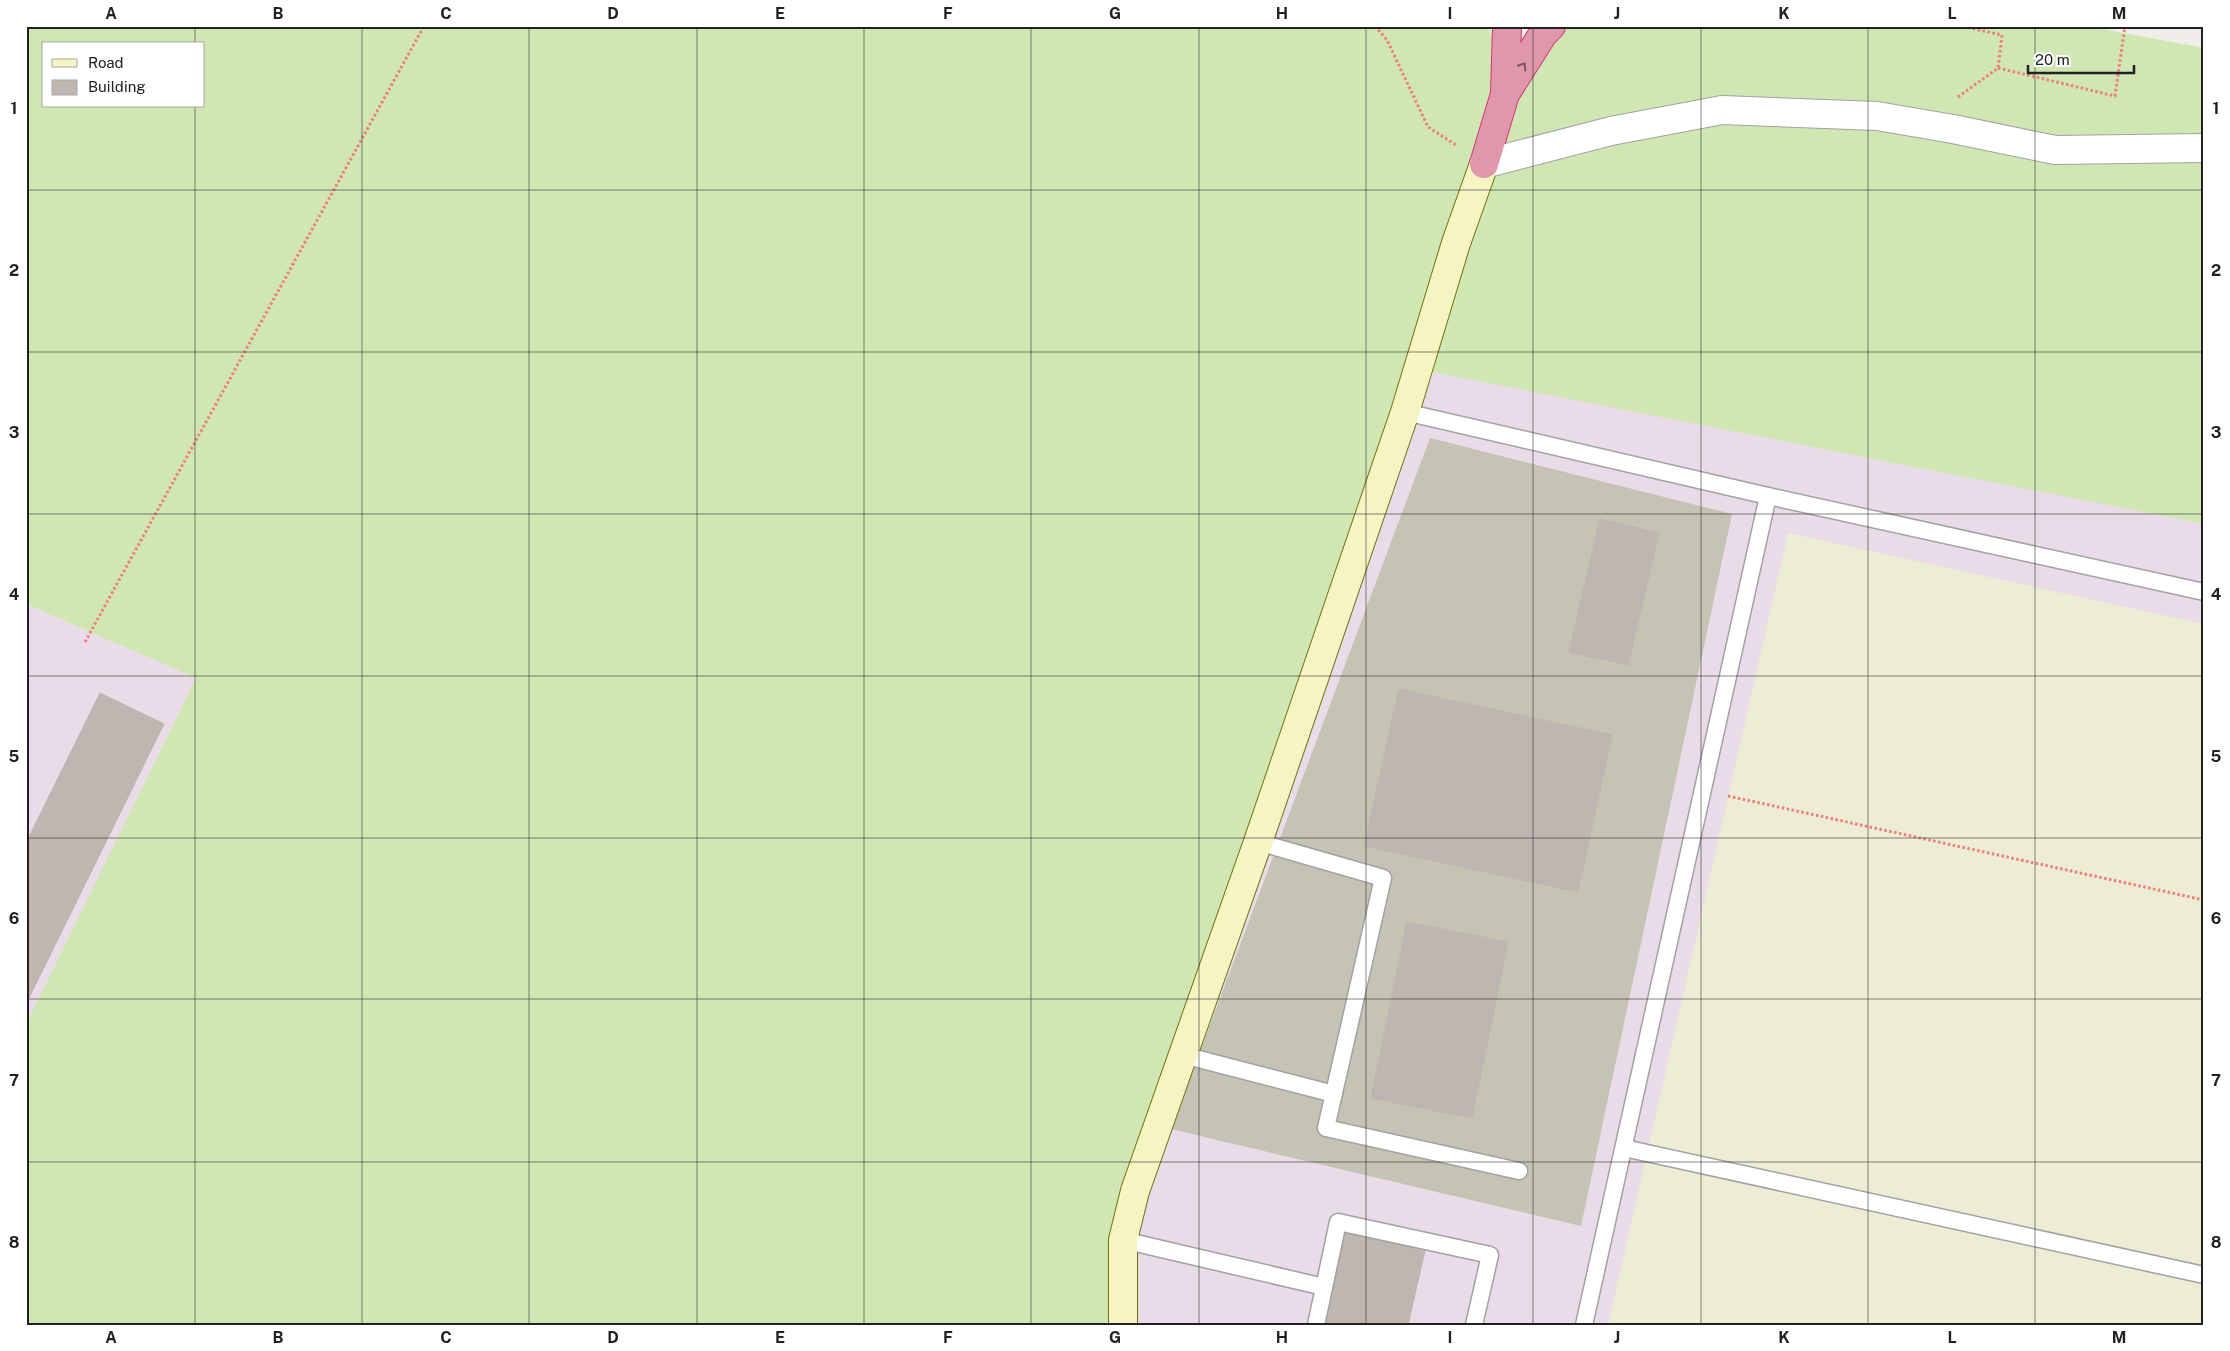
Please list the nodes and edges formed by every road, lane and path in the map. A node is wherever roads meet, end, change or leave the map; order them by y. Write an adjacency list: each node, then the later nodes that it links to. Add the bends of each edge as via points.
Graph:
1 (424, 26): 15 (path)
2 (1375, 26): 11 (path, via 1387,40 1428,127)
3 (1507, 26): 8 (highway)
4 (1552, 26): 8 (highway, one-way to 4, via 1543,34)
5 (1962, 26): 7 (path, via 2002,35)
6 (2125, 26): 7 (path, via 2114,96)
7 (1998, 68): 9 (path)
8 (1505, 94): 11 (highway)
9 (1920, 123): 10 (street, via 2055,150); 11 (street, via 1877,116 1722,110 1611,131)
10 (2204, 148)
11 (1484, 164): 12 (street, via 1456,243)
12 (1405, 412): 13 (lane); 17 (street)
13 (1768, 496): 14 (lane); 16 (lane)
14 (2204, 592)
15 (84, 642)
16 (1702, 790): 18 (path); 21 (lane)
17 (1258, 842): 19 (street); 20 (lane, via 1383,878)
18 (2204, 900)
19 (1183, 1055): 20 (lane); 23 (street, via 1135,1191)
20 (1334, 1094): 22 (lane, via 1326,1128)
21 (1624, 1148): 24 (lane); 29 (lane)
22 (1519, 1171)
23 (1123, 1240): 25 (lane); 26 (street)
24 (2204, 1275)
25 (1324, 1287): 27 (lane); 28 (lane, via 1338,1222 1490,1255)
26 (1123, 1325)
27 (1316, 1325)
28 (1474, 1325)
29 (1584, 1325)

